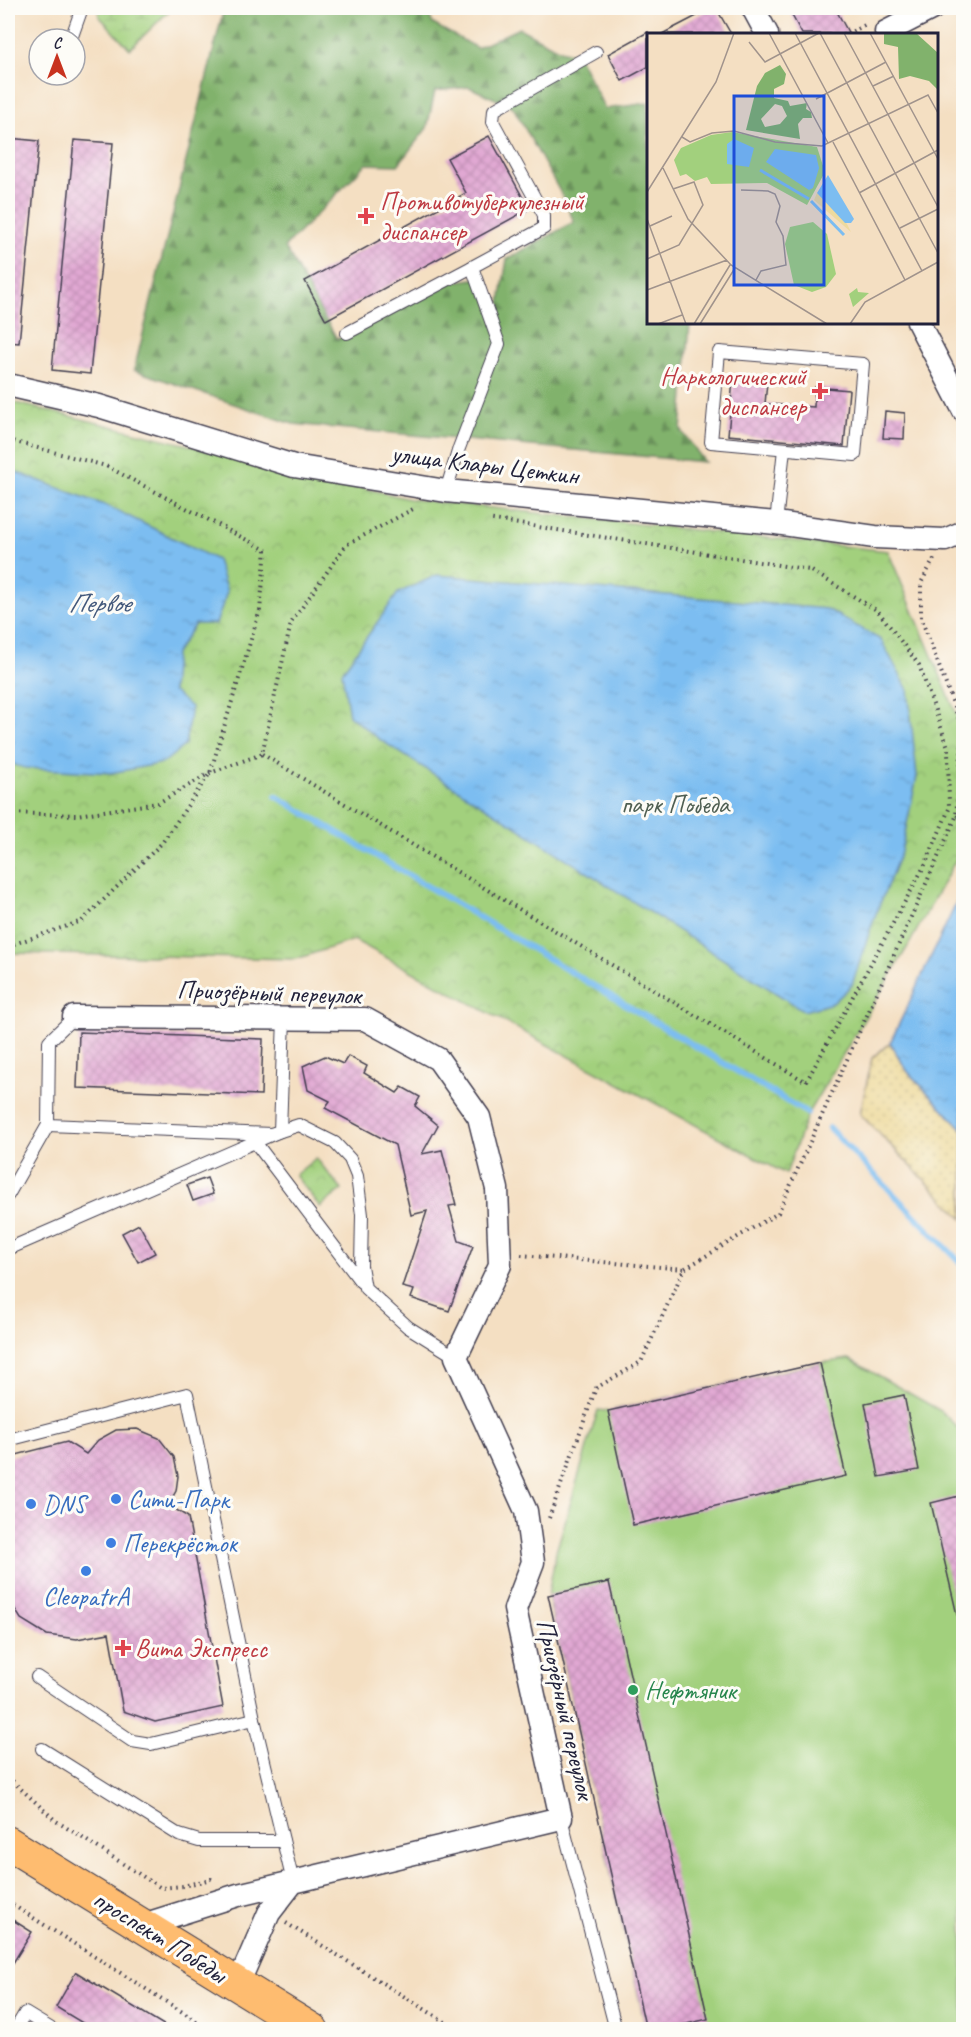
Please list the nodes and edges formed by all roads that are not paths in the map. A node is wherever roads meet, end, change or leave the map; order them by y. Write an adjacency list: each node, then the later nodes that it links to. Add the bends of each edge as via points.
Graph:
1 (82, 8): 4 (lane)
2 (753, 8): 6 (street)
3 (933, 8): 5 (street)
4 (75, 27)
5 (886, 32)
6 (766, 33)
7 (596, 52): 8 (lane, via 494,110 493,122 544,215 543,228)
8 (472, 267): 10 (lane); 14 (lane, via 499,344)
9 (919, 324): 12 (street)
10 (347, 333)
11 (8, 385): 14 (street, улица Клары Цеткин, via 99,406 294,466)
12 (963, 411)
13 (784, 449): 13 (lane, via 855,455 863,364 718,352 711,442); 15 (lane)
14 (446, 492): 15 (street, улица Клары Цеткин)
15 (776, 524): 16 (street, улица Клары Цеткин, via 875,537)
16 (954, 536)
17 (74, 1017): 18 (street, Приозёрный переулок); 19 (lane, via 49,1041)
18 (284, 1018): 20 (lane); 25 (street, Приозёрный переулок, via 364,1020 438,1059 479,1117 497,1188 500,1265)
19 (48, 1125): 20 (lane, via 271,1134); 22 (lane)
20 (280, 1131): 21 (lane); 24 (lane, via 299,1125 335,1143 350,1159 357,1176 362,1215 361,1266)
21 (255, 1142): 23 (lane); 24 (lane)
22 (8, 1195)
23 (8, 1249)
24 (365, 1287): 25 (lane, via 408,1327)
25 (456, 1356): 30 (street, Приозёрный переулок, via 526,1511 533,1562 515,1609)
26 (8, 1440): 28 (lane, via 187,1394)
27 (37, 1677): 28 (lane, via 132,1740 151,1744)
28 (254, 1719): 31 (lane)
29 (42, 1749): 31 (lane, via 179,1835 199,1841)
30 (561, 1818): 33 (street); 39 (lane)
31 (283, 1841): 33 (lane)
32 (8, 1845): 34 (main road, проспект Победы)
33 (293, 1882): 34 (street); 35 (street, via 269,1913)
34 (143, 1924): 35 (main road, проспект Победы)
35 (238, 1984): 38 (main road, проспект Победы)
36 (15, 2030): 37 (lane, via 25,2013)
37 (53, 2030)
38 (312, 2030)
39 (616, 2030)

